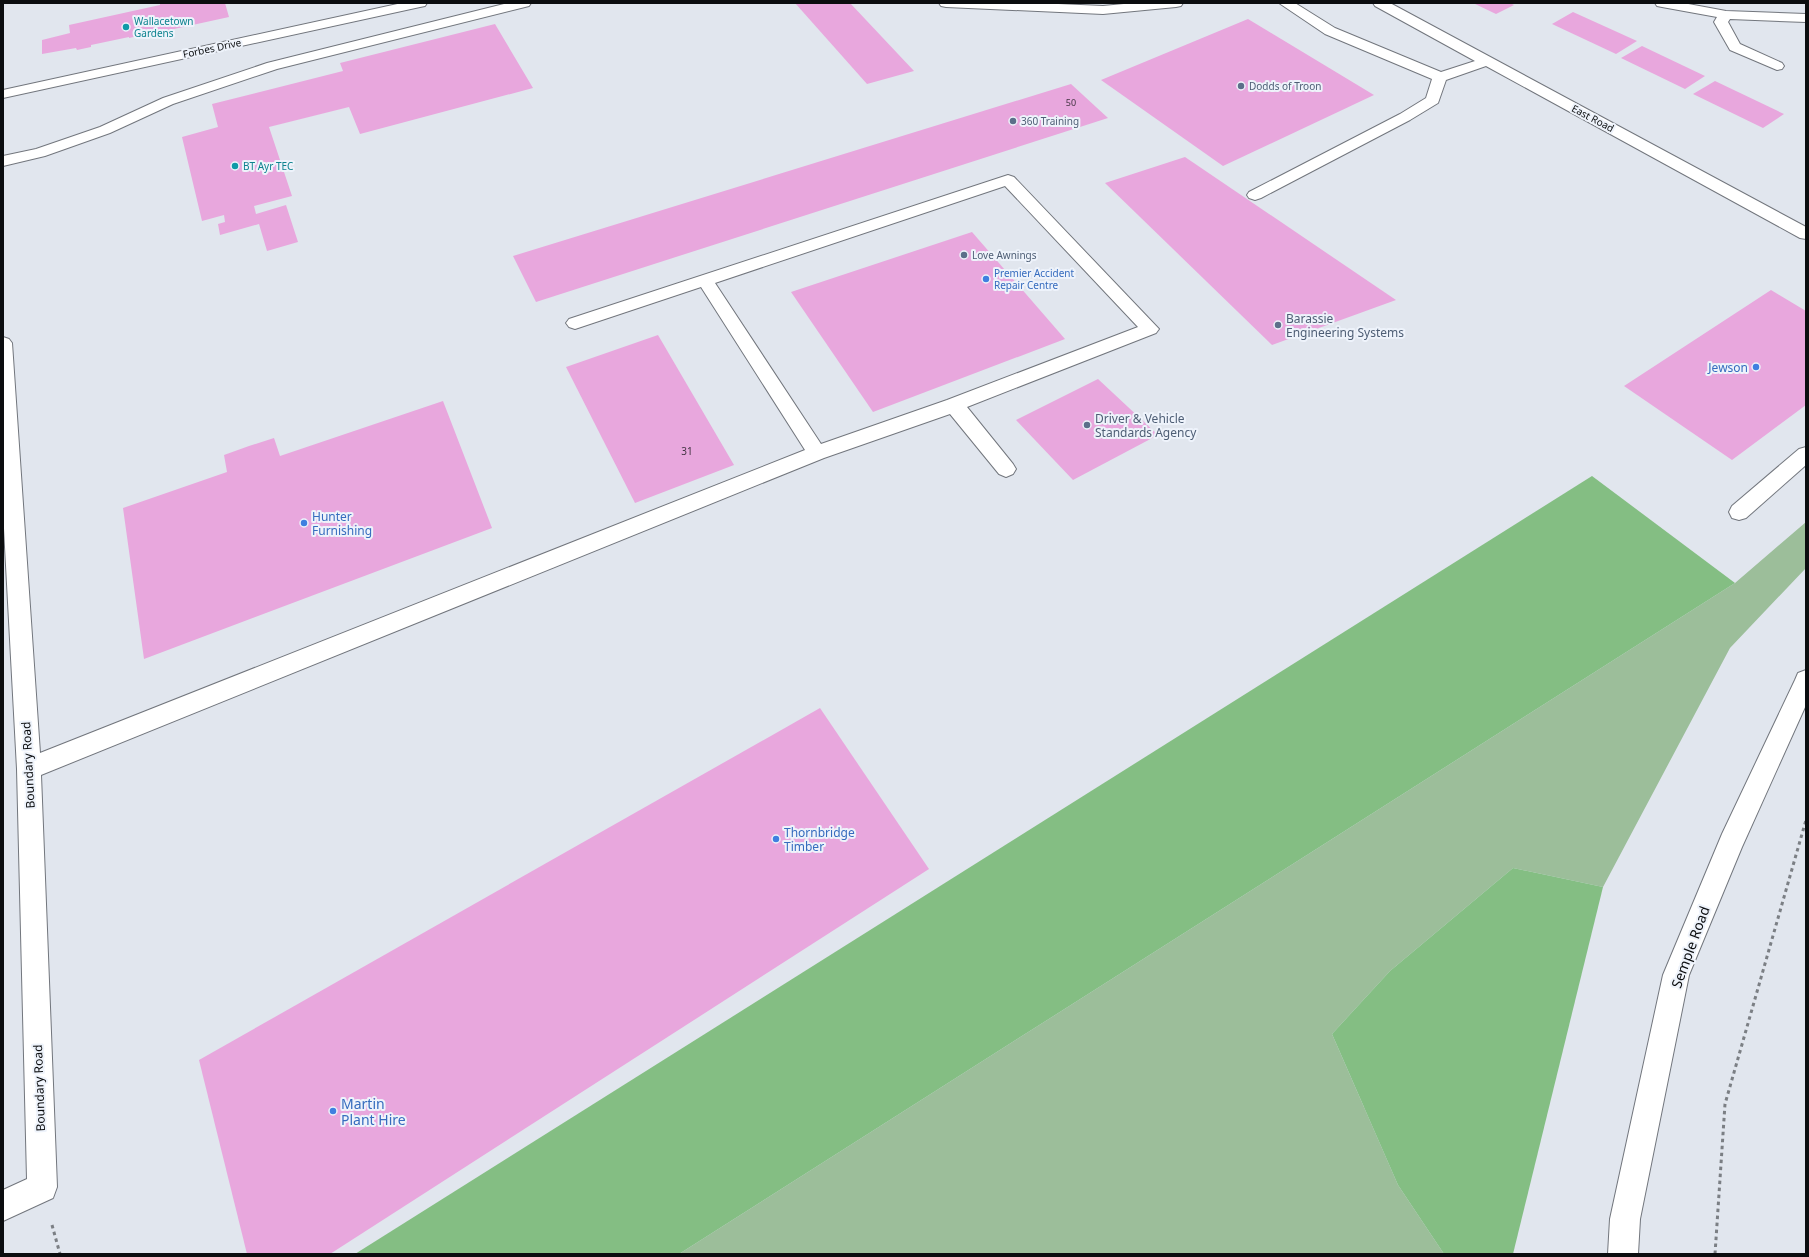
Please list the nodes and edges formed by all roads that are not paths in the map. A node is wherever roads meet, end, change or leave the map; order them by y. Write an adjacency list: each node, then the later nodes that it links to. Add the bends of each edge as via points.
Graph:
1 (420, 3): 8 (street, Forbes Drive)
2 (524, 3): 15 (street, via 272,66 168,101 105,130 40,153)
3 (946, 3): 4 (street, via 1103,10)
4 (1176, 3)
5 (1286, 3): 13 (street, via 1330,32)
6 (1380, 3): 11 (street, East Road)
7 (1662, 3): 9 (street)
8 (372, 8): 14 (street, Forbes Drive)
9 (1726, 15): 10 (street); 12 (street, via 1721,22 1735,47)
10 (1806, 18)
11 (1488, 61): 13 (street); 17 (street, East Road)
12 (1777, 66)
13 (1440, 77): 16 (street, via 1433,100)
14 (3, 94)
15 (3, 161)
16 (1255, 195)
17 (1806, 234)
18 (705, 280): 19 (street); 21 (street, via 1008,180 1150,329); 22 (street)
19 (575, 323)
20 (3, 343): 27 (street, Boundary Road)
21 (954, 404): 22 (street); 24 (street)
22 (817, 453): 27 (street)
23 (1806, 454): 25 (street)
24 (1006, 469)
25 (1739, 512)
26 (1806, 680): 29 (street, Semple Road, via 1731,843 1676,975 1625,1219)
27 (29, 769): 28 (street, Boundary Road, via 42,1187)
28 (3, 1206)
29 (1623, 1254)

